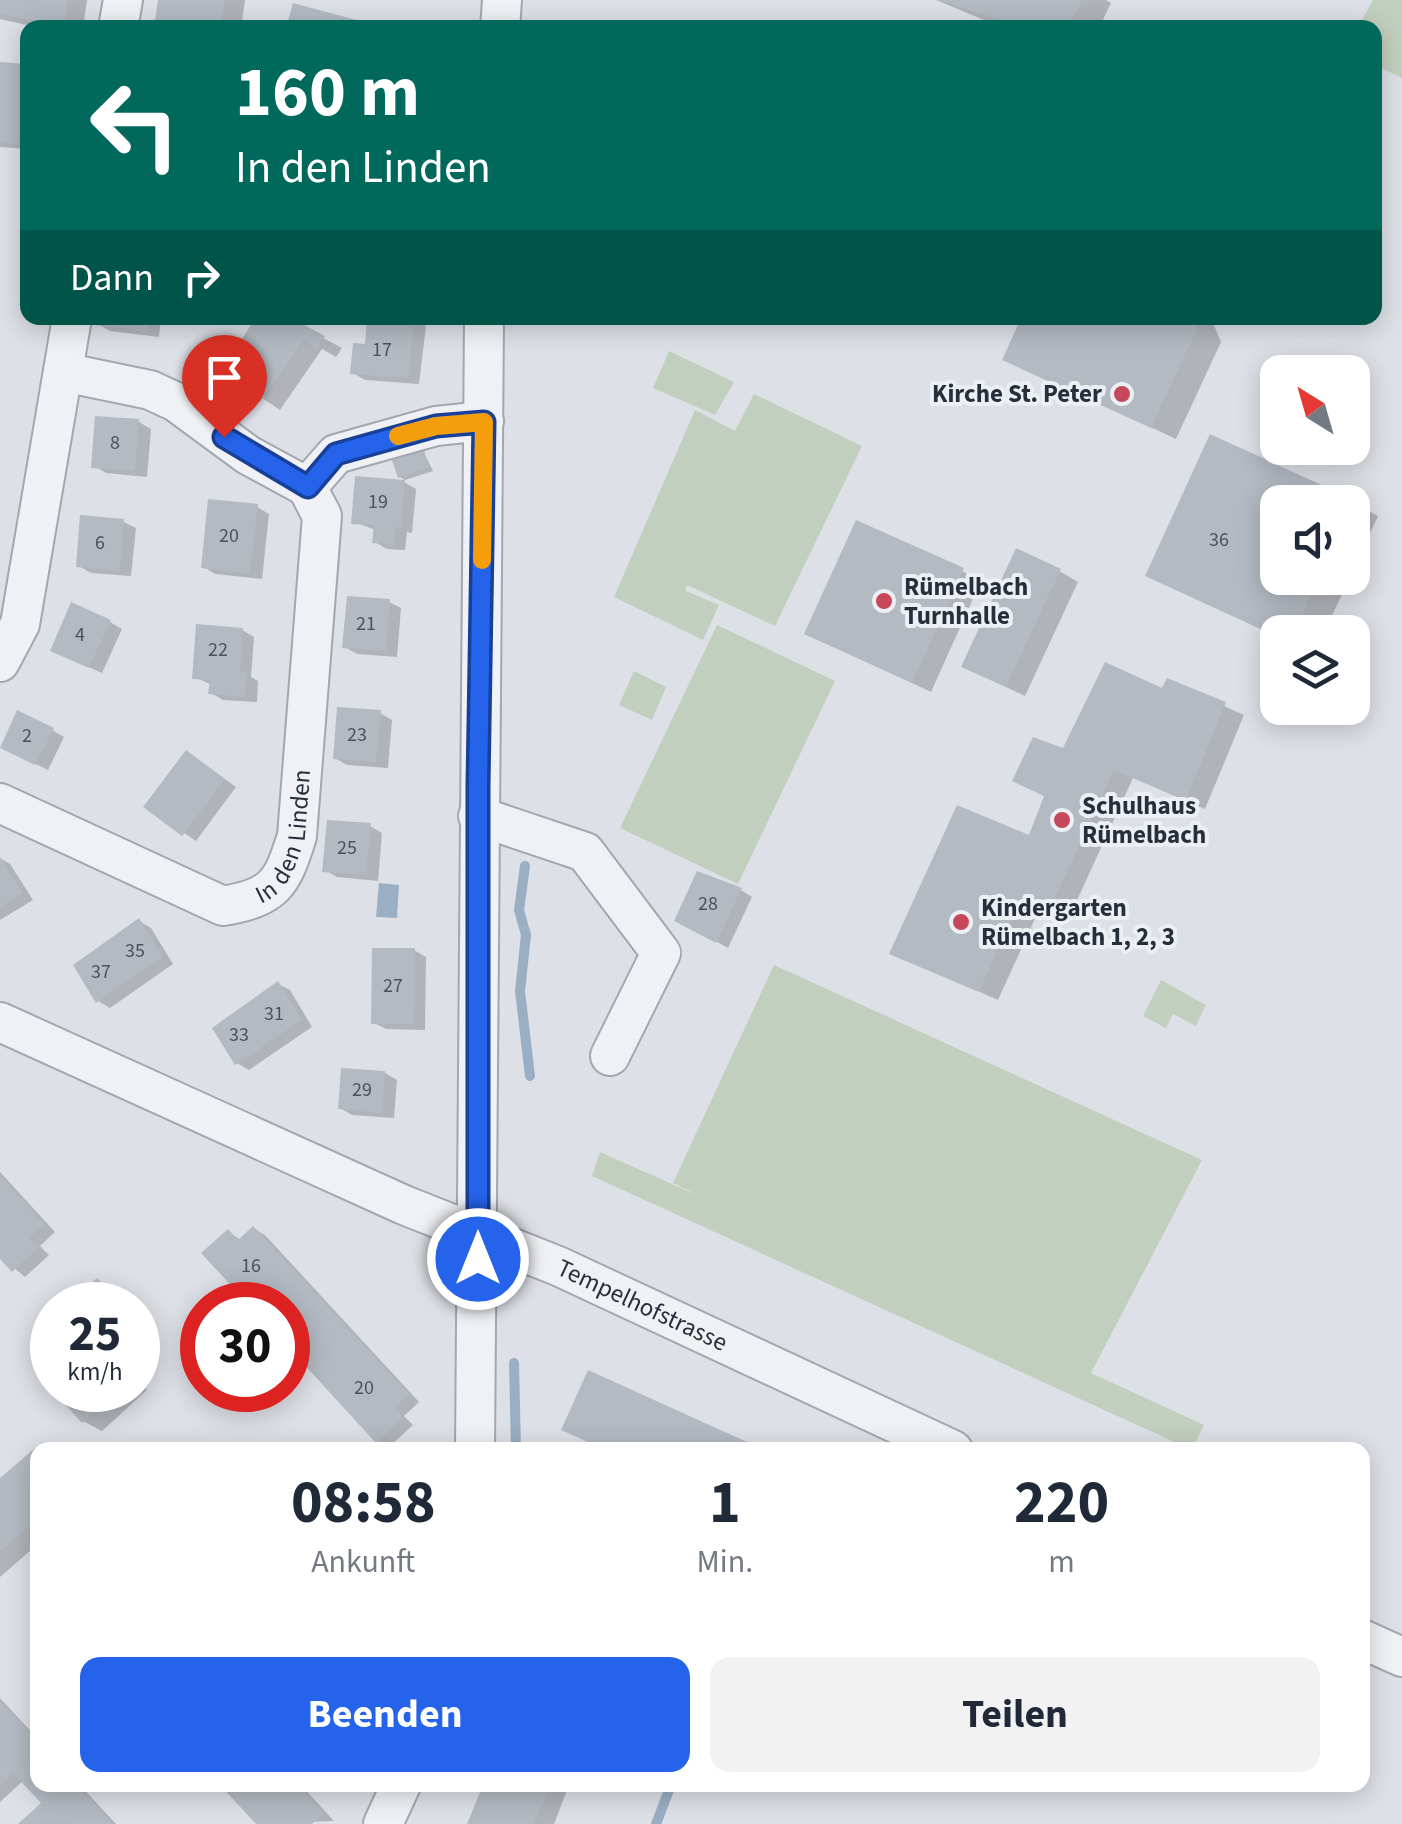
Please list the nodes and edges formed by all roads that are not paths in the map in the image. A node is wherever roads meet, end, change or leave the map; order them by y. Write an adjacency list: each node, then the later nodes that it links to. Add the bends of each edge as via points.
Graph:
1 (71, 325): 3 (street)
2 (484, 325): 4 (street)
3 (63, 372): 5 (street, via 163,396); 6 (street, via 20,624)
4 (484, 422): 5 (street, via 436,426 336,454); 8 (street)
5 (308, 487): 7 (street, In den Linden, via 322,516 297,836 284,879 256,900 224,906)
6 (0, 662)
7 (0, 803)
8 (478, 816): 10 (street, via 585,852 652,936 660,953); 11 (street)
9 (0, 1022): 11 (street, Tempelhofstrasse, via 388,1198)
10 (610, 1056)
11 (479, 1232): 12 (street); 13 (street, Tempelhofstrasse)
12 (475, 1442)
13 (936, 1442)
14 (1370, 1643): 15 (street)
15 (1402, 1657)
16 (398, 1792): 17 (street)
17 (383, 1824)

